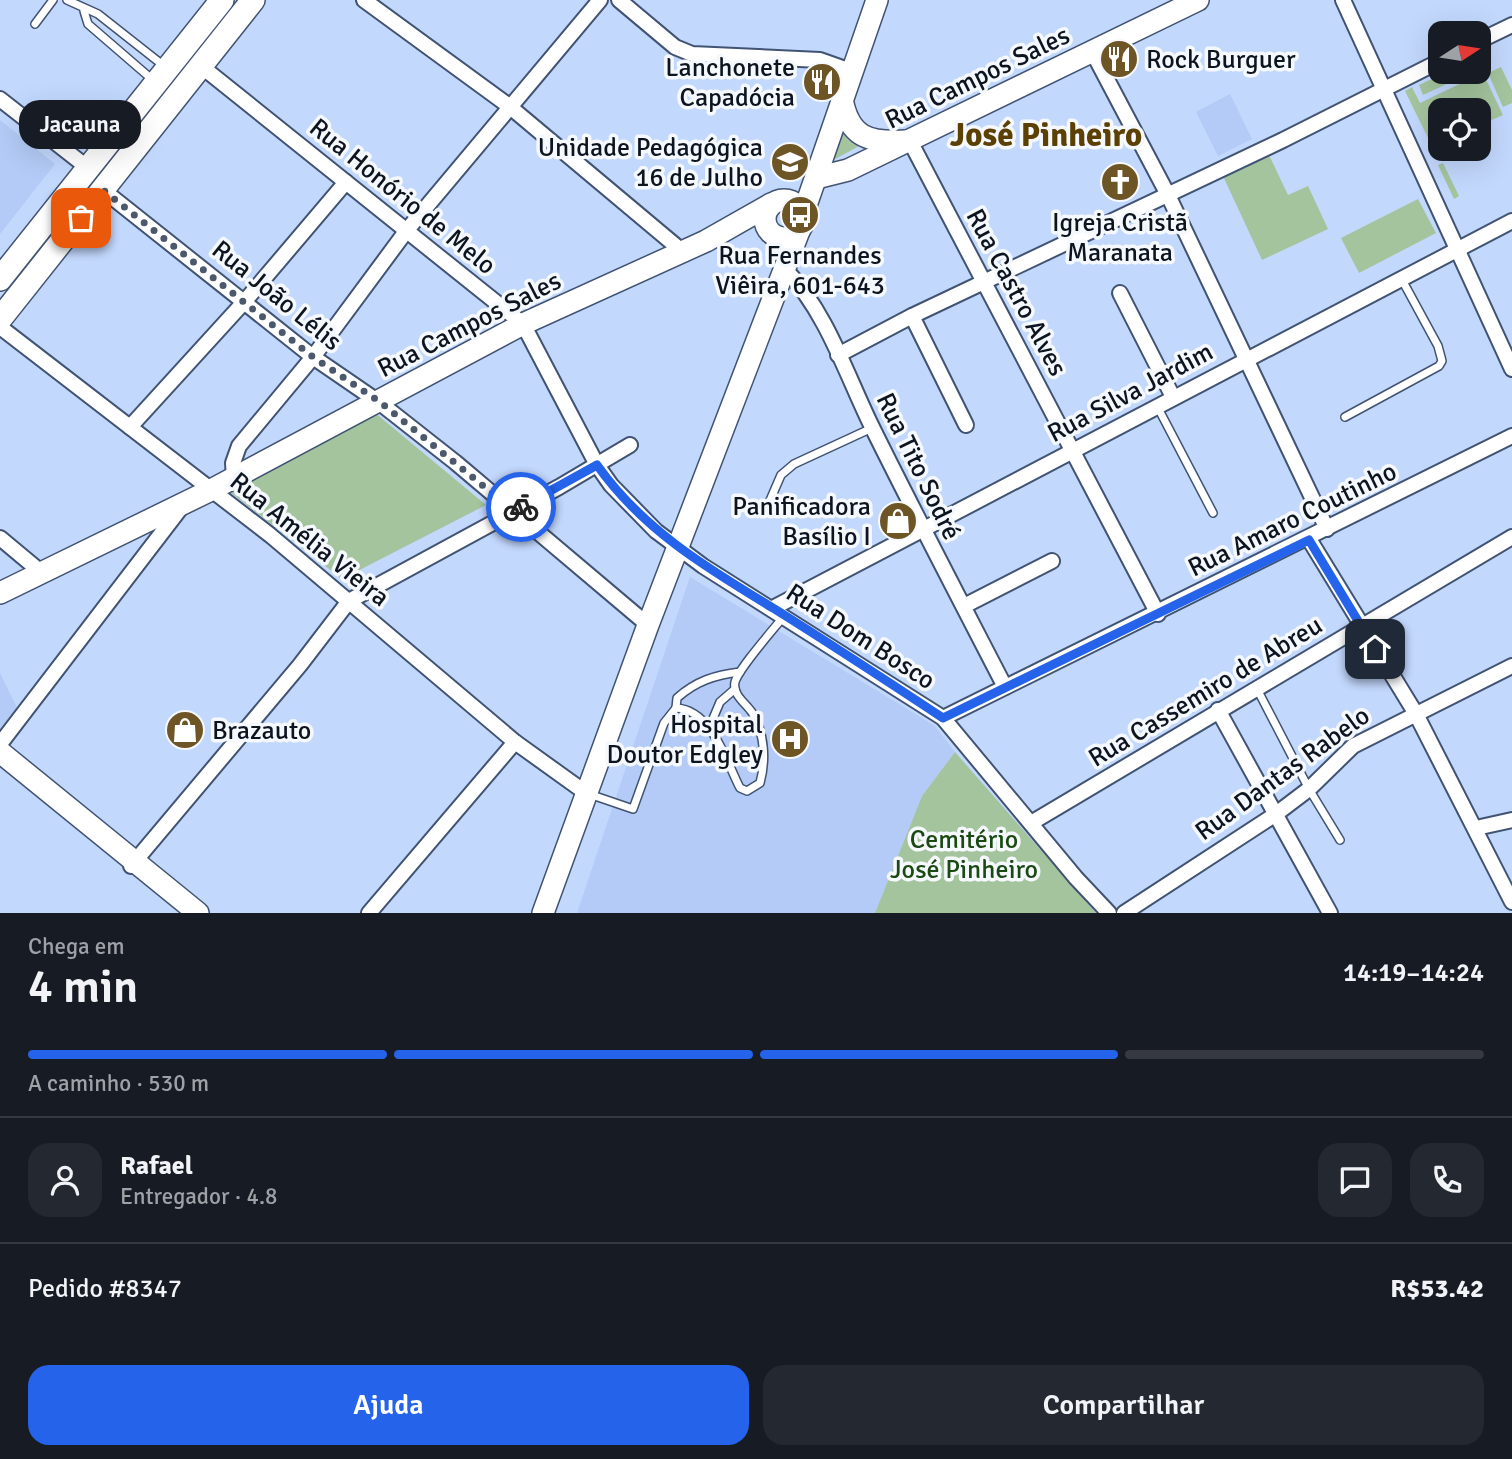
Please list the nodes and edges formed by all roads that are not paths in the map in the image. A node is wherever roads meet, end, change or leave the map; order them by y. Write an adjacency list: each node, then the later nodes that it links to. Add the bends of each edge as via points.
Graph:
1 (53, 0): 12 (lane)
2 (67, 0): 11 (lane)
3 (222, 0): 19 (main road)
4 (253, 0): 16 (main road)
5 (364, 0): 23 (street)
6 (600, 0): 23 (street)
7 (619, 0): 18 (street, via 675,47 692,54 820,61)
8 (877, 0): 18 (street)
9 (1198, 0): 15 (street, Rua Campos Sales)
10 (1343, 0): 20 (street)
11 (84, 10): 19 (lane, via 98,14); 19 (lane, via 88,24)
12 (35, 24)
13 (1512, 25): 14 (street)
14 (1491, 35)
15 (1092, 51): 24 (street, Rua Campos Sales); 29 (street)
16 (201, 66): 27 (street, Rua Honório de Melo); 28 (main road)
17 (1428, 67): 20 (street)
18 (851, 71): 22 (street)
19 (162, 76): 25 (main road)
20 (1386, 88): 29 (street); 34 (street)
21 (0, 99): 25 (street)
22 (842, 99): 24 (street, via 848,121 867,138); 26 (street)
23 (509, 106): 33 (street); 35 (street)
24 (910, 141): 26 (street, Rua Campos Sales, via 848,170); 39 (street, Rua Castro Alves)
25 (88, 168): 38 (main road)
26 (815, 179): 30 (street, Rua Campos Sales); 32 (street)
27 (346, 182): 33 (street, Rua Honório de Melo); 41 (street)
28 (103, 190): 41 (street, Rua João Lélis); 43 (main road)
29 (1167, 193): 39 (street); 48 (street)
30 (772, 215): 32 (street, via 796,204); 32 (street, via 785,238); 35 (street, Rua Campos Sales, via 740,220); 36 (street)
31 (1512, 221): 34 (street, Rua Silva Jardim)
32 (801, 223): 36 (street)
33 (407, 230): 44 (street, Rua Honório de Melo); 47 (street)
34 (1459, 248): 37 (street, Rua Silva Jardim); 49 (street)
35 (682, 251): 44 (street, Rua Campos Sales)
36 (782, 276): 46 (street, Rua Tito Sodré, via 809,296); 72 (street)
37 (1401, 278): 48 (street, Rua Silva Jardim); 53 (lane, via 1442,361)
38 (0, 279)
39 (986, 283): 42 (street); 59 (street, Rua Castro Alves)
40 (1120, 293): 50 (street)
41 (245, 302): 47 (street, Rua João Lélis); 55 (street)
42 (912, 316): 46 (street); 54 (street)
43 (0, 319)
44 (523, 324): 51 (street, Rua Campos Sales); 60 (street, Rua Honório de Melo)
45 (0, 327): 55 (street, Rua Amélia Vieira)
46 (838, 355): 56 (street, Rua Tito Sodré)
47 (313, 357): 51 (street, Rua João Lélis); 61 (street, via 239,446)
48 (1247, 357): 50 (street, Rua Silva Jardim); 67 (street)
49 (1512, 369)
50 (1172, 397): 52 (street, Rua Silva Jardim)
51 (380, 402): 61 (street, Rua Campos Sales); 65 (street, Rua João Lélis)
52 (1156, 405): 59 (street, Rua Silva Jardim); 66 (lane)
53 (1345, 417)
54 (966, 425)
55 (130, 427): 62 (street, Rua Amélia Vieira)
56 (872, 428): 64 (lane, via 794,464 780,475); 68 (street, Rua Tito Sodré)
57 (1512, 436): 67 (street, Rua Amaro Coutinho)
58 (630, 445): 60 (street)
59 (1073, 449): 68 (street, Rua Silva Jardim); 79 (street, Rua Castro Alves)
60 (597, 465): 65 (street); 72 (street, Rua Honório de Melo, via 642,517)
61 (234, 478): 62 (street, Rua Campos Sales)
62 (211, 490): 63 (street, Rua Campos Sales); 76 (street, Rua Amélia Vieira)
63 (189, 499): 74 (street, Rua Campos Sales); 93 (street)
64 (768, 505)
65 (513, 510): 76 (street); 80 (street, Rua João Lélis)
66 (1213, 513)
67 (1327, 529): 71 (street, Rua Amaro Coutinho)
68 (924, 531): 77 (street, Rua Tito Sodré); 78 (street, Rua Silva Jardim)
69 (1512, 537): 81 (street, Rua Cassemiro de Abreu)
70 (0, 538): 74 (street)
71 (1309, 540): 79 (street, Rua Amaro Coutinho); 81 (street)
72 (678, 548): 78 (street, Rua Dom Bosco); 80 (street)
73 (1052, 561): 77 (street)
74 (42, 573): 75 (street, Rua Campos Sales)
75 (0, 593)
76 (349, 601): 92 (street, Rua Amélia Vieira); 103 (street)
77 (964, 606): 85 (street, Rua Tito Sodré)
78 (778, 612): 83 (lane); 90 (street, Rua Dom Bosco)
79 (1158, 614): 85 (street, Rua Amaro Coutinho)
80 (649, 625): 97 (street)
81 (1361, 627): 84 (street, Rua Cassemiro de Abreu); 89 (street)
82 (1512, 666): 89 (street, Rua Dantas Rabelo)
83 (740, 672): 86 (lane); 87 (lane, via 716,675 689,688 677,698)
84 (1256, 686): 88 (street, Rua Cassemiro de Abreu); 96 (lane)
85 (1005, 687): 90 (street, Rua Amaro Coutinho)
86 (735, 690): 91 (lane, via 720,702); 91 (lane, via 761,734 764,768 760,783 747,791 740,788)
87 (676, 708): 91 (lane); 97 (lane, via 664,723 633,809)
88 (1218, 710): 98 (street); 100 (street, Rua Cassemiro de Abreu)
89 (1416, 714): 96 (street, Rua Dantas Rabelo, via 1353,746); 101 (street)
90 (943, 718): 100 (street, Rua Dom Bosco)
91 (709, 728)
92 (515, 742): 97 (street, Rua Amélia Vieira); 106 (street)
93 (0, 744)
94 (0, 752): 103 (street)
95 (0, 768): 103 (street, via 118,859)
96 (1309, 789): 98 (street, Rua Dantas Rabelo); 102 (lane)
97 (586, 793): 107 (street)
98 (1276, 814): 109 (street, Rua Dantas Rabelo); 110 (street)
99 (1512, 820): 101 (street)
100 (1031, 823): 108 (street, Rua Dom Bosco)
101 (1476, 828): 104 (street)
102 (1340, 840)
103 (137, 867): 105 (street)
104 (1512, 902)
105 (198, 913)
106 (369, 913)
107 (543, 913)
108 (1109, 913)
109 (1124, 913)
110 (1330, 913)

